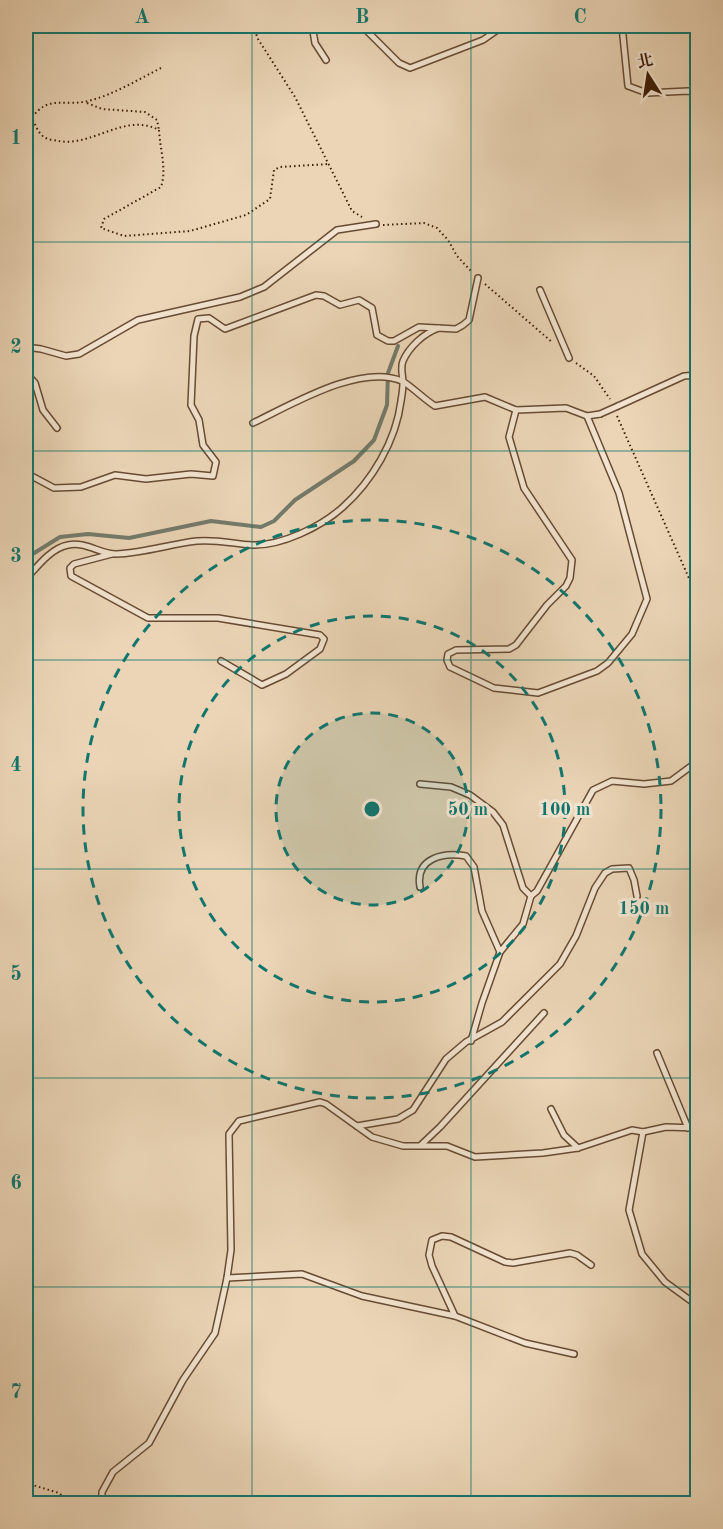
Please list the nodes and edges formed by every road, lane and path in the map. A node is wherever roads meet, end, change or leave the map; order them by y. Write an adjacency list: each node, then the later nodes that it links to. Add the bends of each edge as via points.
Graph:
1 (318, 26): 5 (lane, via 313,31 315,43)
2 (362, 26): 3 (lane, via 399,63 410,68 483,40)
3 (503, 26)
4 (622, 26): 7 (lane, via 628,86 647,93)
5 (326, 60)
6 (161, 68): 8 (path)
7 (698, 94)
8 (85, 102): 9 (path, via 102,109 145,112 157,120); 9 (path, via 57,102 38,108 32,118 36,128 45,138 64,142 106,133 118,126 148,125)
9 (159, 130): 10 (path, via 165,174 161,187 104,219 100,228 124,236 190,231 246,215 270,199 274,170 280,167)
10 (328, 164)
11 (376, 224): 15 (lane, via 337,230 264,287 240,297 138,320 79,354 66,356)
12 (478, 278): 14 (lane, via 469,320 456,329)
13 (540, 290): 16 (lane)
14 (443, 327): 19 (lane, via 408,349 401,364); 24 (lane, via 419,327 388,341 377,335 372,308 359,300 340,305 316,295 225,329 209,318 198,319 191,405 199,420 202,445 216,462 213,476 115,476 81,487 54,488)
15 (26, 348)
16 (569, 358)
17 (26, 373): 23 (lane, via 35,383 43,410)
18 (698, 375): 21 (lane, bridge, via 684,376 600,414)
19 (403, 382): 20 (lane, via 435,406 485,397); 22 (lane, via 376,378 332,385); 25 (lane, via 391,439 362,488 341,509 304,532 278,543 196,541)
20 (516, 410): 21 (lane, via 566,408); 21 (lane, via 509,437 524,488 572,560 570,578 516,645 509,649 456,650 448,654 447,660 450,667 494,688 538,693 608,663 632,634 647,599 619,493)
21 (587, 416)
22 (253, 423)
23 (57, 428)
24 (26, 473)
25 (113, 554): 26 (lane, via 86,546 57,548); 27 (lane, via 74,564 71,576 148,618 218,618 320,635 324,639 321,650 262,685)
26 (26, 579)
27 (221, 661)
28 (698, 761): 31 (lane, via 671,781 612,781 593,790)
29 (420, 784): 31 (lane, via 451,787 470,795 492,813 503,825 523,888)
30 (420, 887): 33 (lane, via 421,869 431,859 451,853 466,856 474,867 482,911)
31 (531, 896): 33 (lane, via 523,924)
32 (637, 896): 35 (lane, via 628,868 605,873 560,964 502,1022)
33 (500, 952): 35 (lane)
34 (544, 1013): 42 (lane)
35 (471, 1041): 38 (lane, via 446,1059 413,1110 398,1119)
36 (657, 1053): 39 (lane)
37 (551, 1108): 43 (lane, via 564,1135)
38 (357, 1126): 42 (lane, via 372,1137 403,1146); 45 (lane, via 320,1102 239,1121 229,1134 231,1250)
39 (688, 1128): 40 (lane); 41 (lane)
40 (698, 1128)
41 (643, 1132): 43 (lane, via 632,1130); 46 (lane, via 629,1210 642,1254 665,1282)
42 (421, 1146): 43 (lane, via 447,1146 475,1157)
43 (578, 1148)
44 (591, 1265): 47 (lane, via 570,1253 505,1262 451,1237 432,1239 432,1266)
45 (227, 1278): 47 (lane, via 302,1274 362,1296); 51 (lane, via 215,1333 183,1380 149,1443 113,1472 102,1491)
46 (698, 1306)
47 (455, 1316): 48 (lane, via 525,1343)
48 (574, 1354)
49 (26, 1483): 50 (path, via 59,1493)
50 (72, 1503)
51 (102, 1503)

